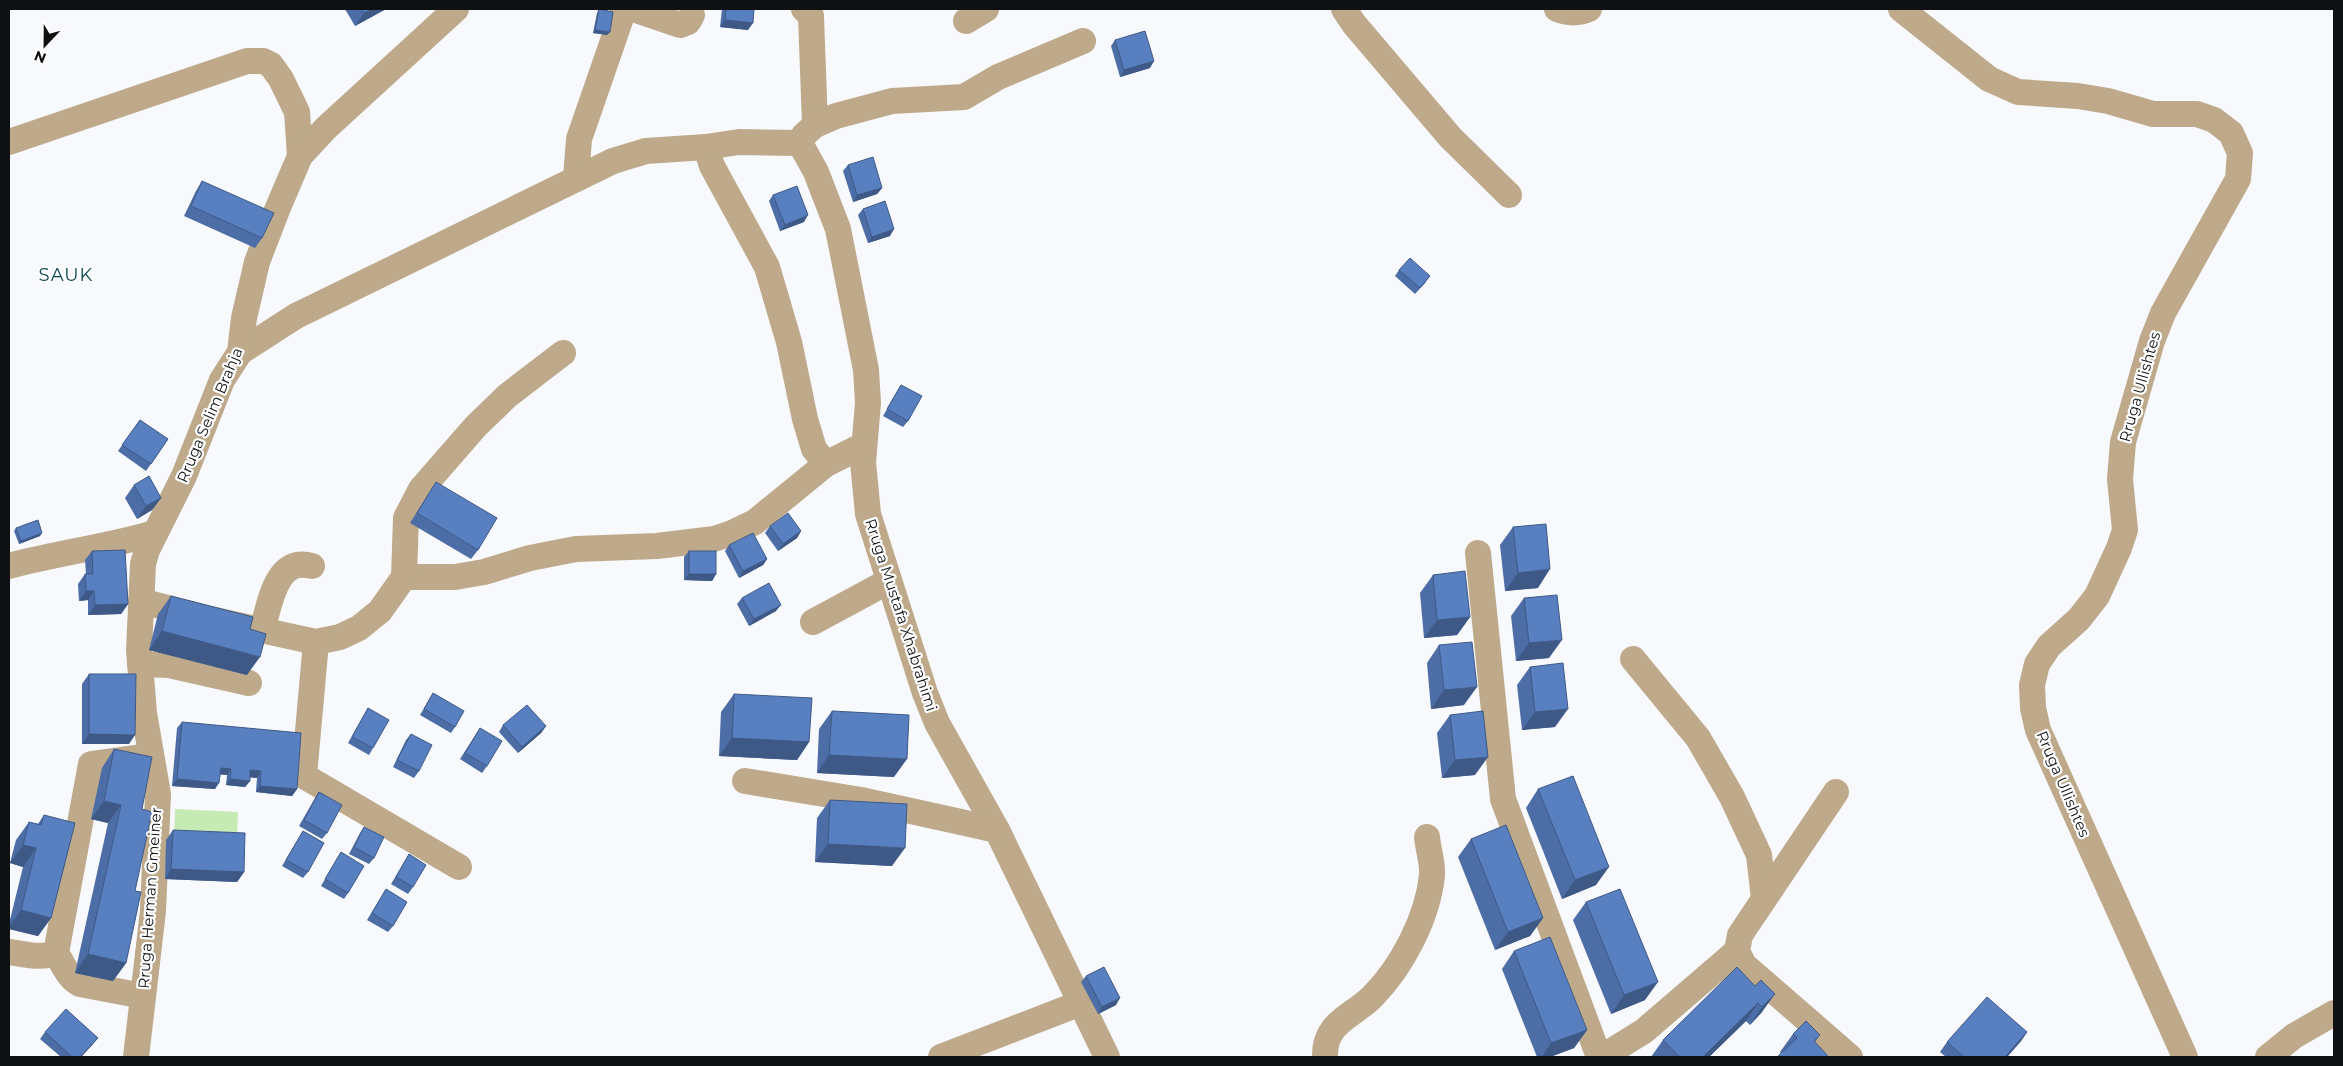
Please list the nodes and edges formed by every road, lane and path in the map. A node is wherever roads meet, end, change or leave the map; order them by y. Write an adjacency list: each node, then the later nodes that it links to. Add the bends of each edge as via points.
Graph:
1 (456, 9): 14 (street, Rruga Selim Brahja, via 326,128)
2 (624, 9): 15 (street, via 579,139)
3 (633, 9): 9 (street, via 680,24 688,22)
4 (1344, 9): 16 (street, via 1450,137)
5 (1557, 9): 6 (street, via 1574,12)
6 (1589, 9)
7 (1901, 9): 53 (street, Rruga Ullishtes, via 1989,79 2018,92 2101,100 2153,114 2196,114 2214,120 2231,133 2240,153 2238,179 2163,313 2152,341 2122,442 2120,479 2125,530 2119,548 2097,596 2079,620 2049,646 2037,664 2032,685 2038,730)
8 (812, 11): 11 (street)
9 (692, 15)
10 (1083, 41): 11 (street, via 998,77 964,97 892,101 836,116)
11 (808, 134): 13 (street); 19 (street, Rruga Mustafa Xhabrahimi, via 816,172 838,229 866,370 868,403)
12 (9, 142): 14 (street, via 248,61 263,61 271,65 281,79 297,112)
13 (706, 147): 15 (street, via 646,151 613,161); 20 (street, via 712,166 767,267 789,342 805,420 814,449)
14 (300, 156): 17 (street, Rruga Selim Brahja, via 258,262 244,318)
15 (576, 178): 17 (street, via 296,316)
16 (1509, 195)
17 (240, 352): 21 (street, Rruga Selim Brahja, via 222,380 184,476)
18 (563, 354): 25 (street, via 507,396 421,489 406,518)
19 (864, 445): 20 (street); 26 (street, Rruga Mustafa Xhabrahimi, via 868,514)
20 (826, 464): 25 (street, via 754,522 714,539 657,546 576,549 455,577)
21 (155, 533): 23 (street); 27 (street, Rruga Herman Gmeiner, via 143,564)
22 (1478, 553): 51 (street, via 1503,799)
23 (9, 566)
24 (312, 566): 29 (street, via 286,569 279,576)
25 (404, 577): 30 (street, via 380,610 359,628 340,637)
26 (889, 581): 28 (street); 37 (street, Rruga Mustafa Xhabrahimi, via 937,722)
27 (142, 601): 29 (street); 32 (street, Rruga Herman Gmeiner)
28 (813, 622)
29 (262, 630): 30 (street)
30 (316, 642): 39 (street, via 304,776)
31 (1633, 659): 40 (street, via 1698,738 1732,797 1759,855)
32 (140, 664): 33 (street, via 169,665); 34 (street, Rruga Herman Gmeiner)
33 (250, 683)
34 (152, 756): 42 (street, via 91,764); 44 (street, Rruga Herman Gmeiner, via 158,794 152,910)
35 (745, 781): 37 (street, via 861,800)
36 (1836, 792): 40 (street)
37 (997, 830): 45 (street, Rruga Mustafa Xhabrahimi)
38 (1427, 837): 50 (street, via 1432,873 1427,906 1402,958 1372,998 1339,1021 1325,1046)
39 (459, 867)
40 (1764, 899): 43 (street)
41 (9, 952): 42 (street, via 39,956)
42 (56, 953): 44 (street, via 67,973 80,984)
43 (1730, 957): 51 (street, via 1644,1032); 52 (street, via 1744,965)
44 (143, 996): 47 (street, Rruga Herman Gmeiner)
45 (1081, 1003): 48 (street); 49 (street, Rruga Mustafa Xhabrahimi)
46 (2334, 1013): 54 (street, via 2294,1036)
47 (136, 1057)
48 (941, 1057)
49 (1107, 1057)
50 (1325, 1057)
51 (1600, 1057)
52 (1850, 1057)
53 (2185, 1057)
54 (2268, 1057)

